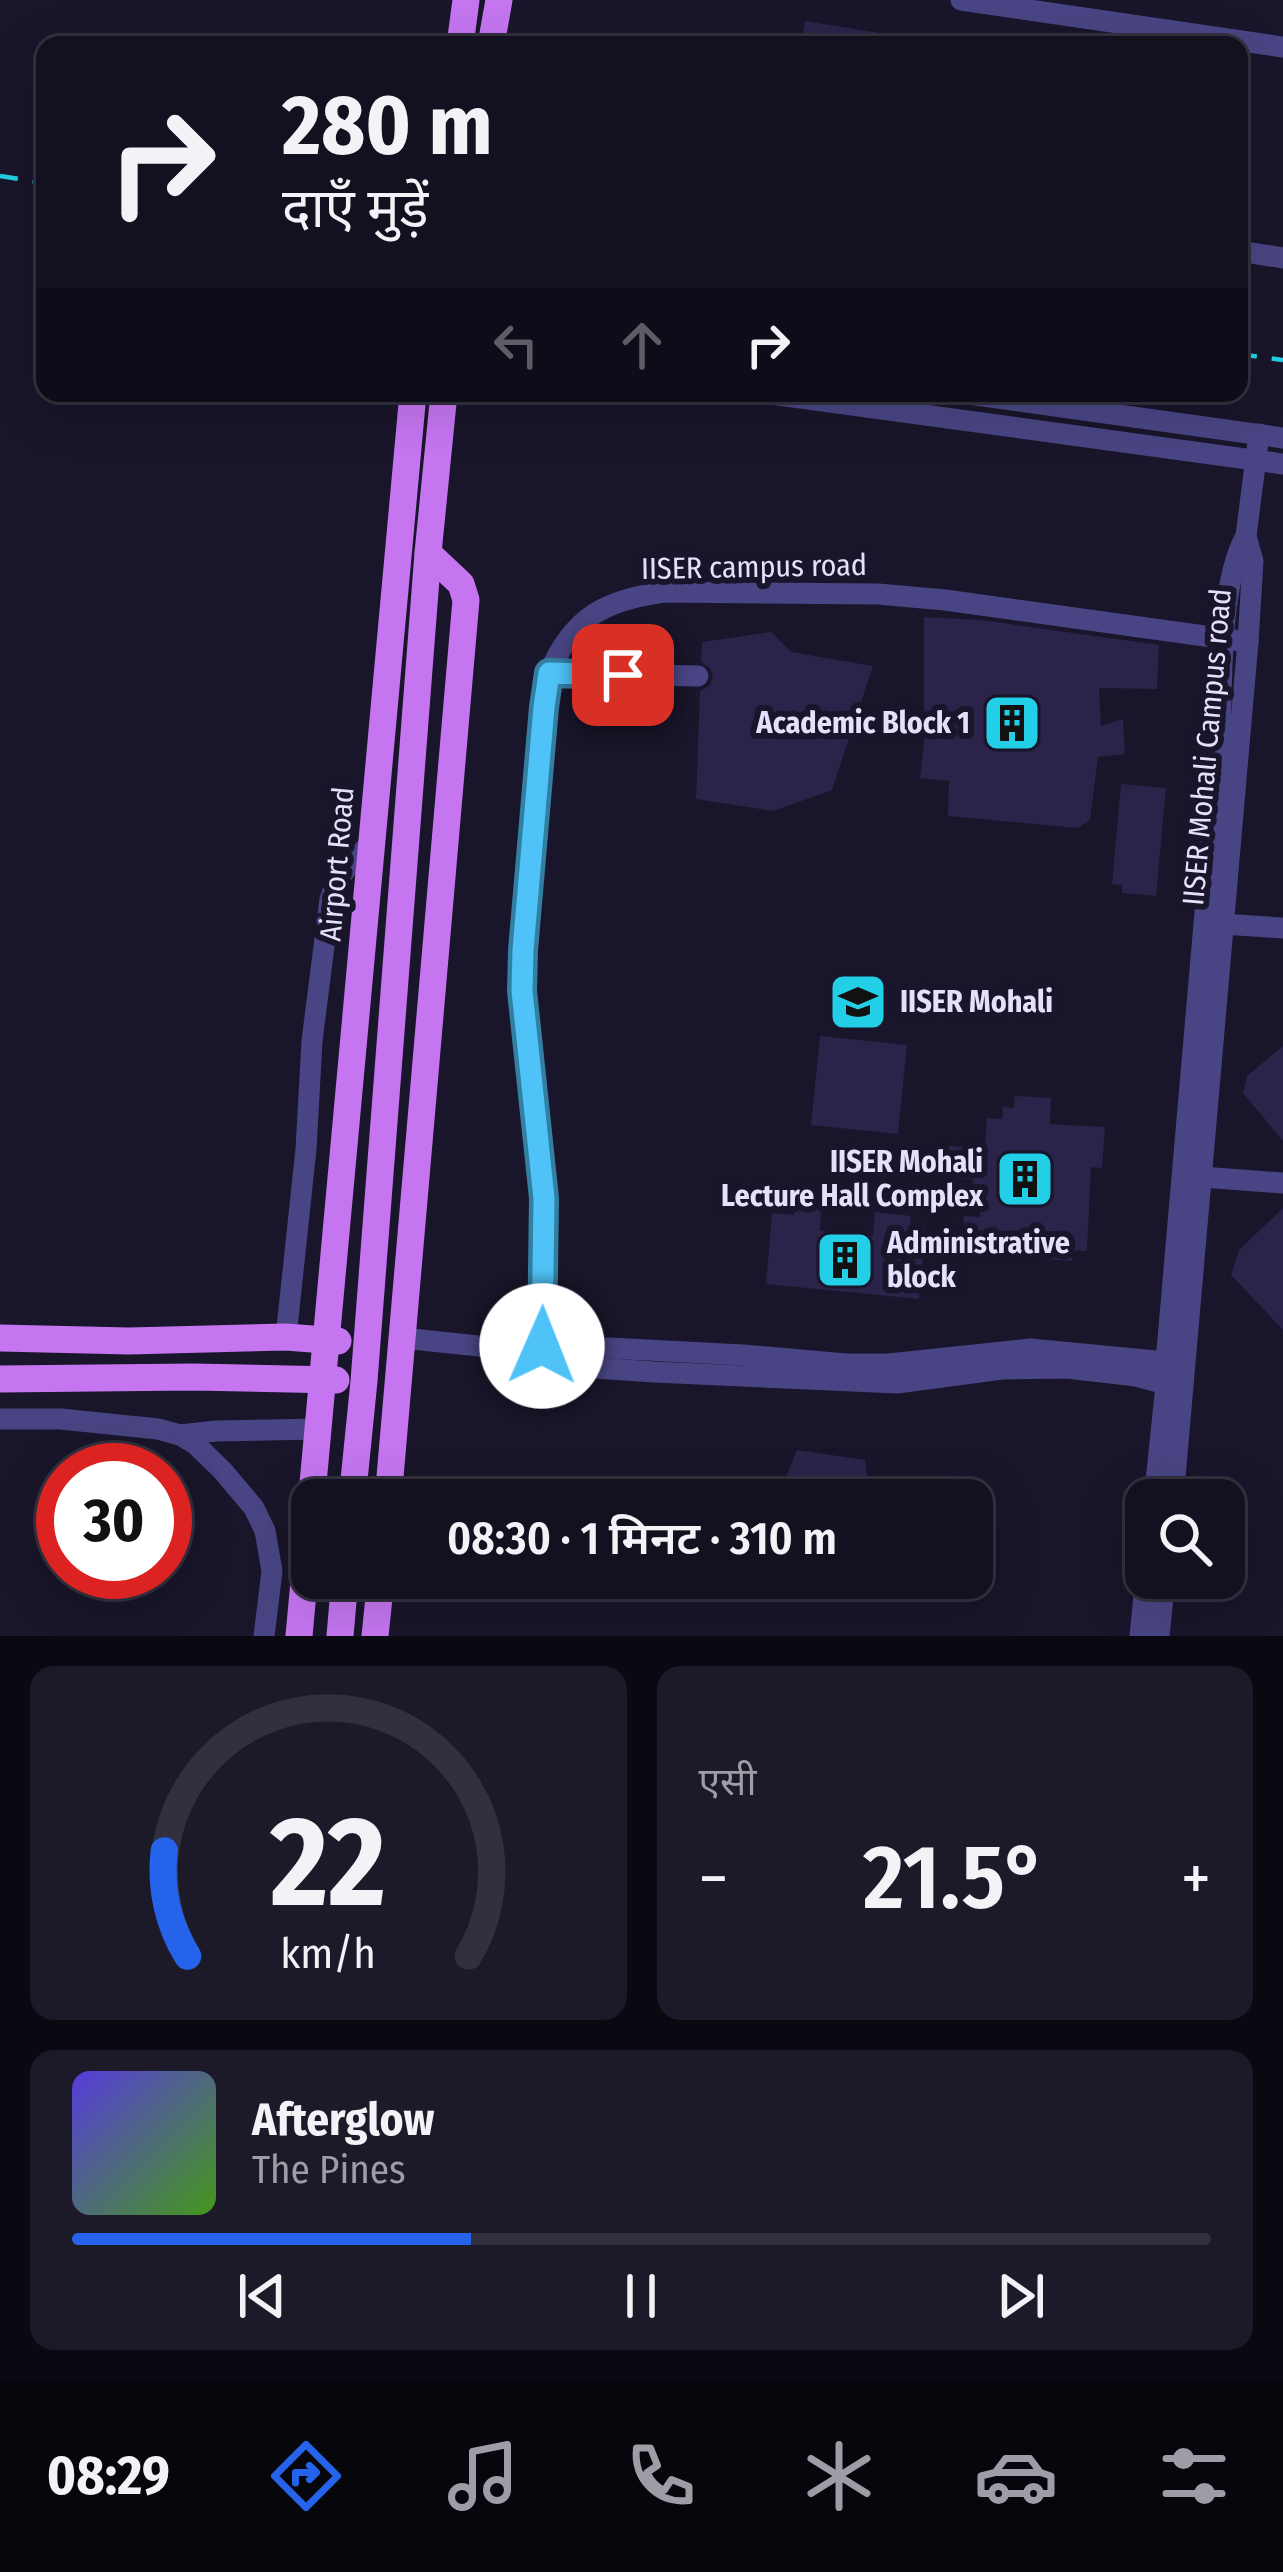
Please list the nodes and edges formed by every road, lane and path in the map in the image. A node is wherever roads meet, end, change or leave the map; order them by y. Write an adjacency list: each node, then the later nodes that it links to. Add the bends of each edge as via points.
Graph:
1 (466, 0): 5 (main road)
2 (499, 0): 6 (main road)
3 (961, 0): 4 (street)
4 (1041, 6): 7 (street)
5 (461, 36)
6 (493, 36)
7 (1218, 36)
8 (1248, 41): 9 (street)
9 (1283, 47)
10 (1248, 252): 11 (street)
11 (1283, 258)
12 (412, 402): 26 (main road, Airport Road)
13 (443, 402): 21 (main road)
14 (830, 402): 18 (street)
15 (1027, 402): 16 (street)
16 (1259, 434): 17 (street); 18 (street)
17 (1283, 438)
18 (1255, 460): 19 (street); 20 (street)
19 (1283, 464)
20 (1246, 536): 22 (street, IISER Mohali Campus road, via 1235,555); 23 (street, IISER Mohali Campus road, via 1253,561)
21 (428, 553): 33 (main road, via 461,584 466,600); 35 (main road)
22 (1224, 638): 23 (street, IISER campus road); 24 (street, IISER campus road, via 878,594 664,592 605,606 578,624); 29 (street, IISER Mohali Campus road)
23 (1248, 642): 27 (street, IISER Mohali Campus road)
24 (549, 673): 25 (street); 36 (street, IISER campus road, via 522,991 544,1198)
25 (698, 676)
26 (372, 843): 31 (street, via 350,862 330,899); 34 (main road, Airport Road)
27 (1222, 924): 28 (street); 29 (street, IISER Mohali Campus road)
28 (1283, 928)
29 (1191, 1176): 30 (street); 37 (street, IISER Mohali Campus road)
30 (1283, 1183)
31 (286, 1336): 32 (main road); 34 (main road)
32 (0, 1338)
33 (402, 1338): 36 (street); 46 (main road)
34 (325, 1340): 35 (main road); 39 (main road, Airport Road)
35 (366, 1343): 40 (main road)
36 (537, 1352): 37 (street, via 889,1364 1030,1349)
37 (1176, 1375): 47 (street, IISER Mohali Campus road); 48 (street, IISER Mohali Campus road)
38 (0, 1379): 39 (main road)
39 (322, 1380): 40 (main road); 42 (main road, Airport Road)
40 (364, 1381): 45 (main road)
41 (0, 1419): 43 (street)
42 (319, 1429): 43 (street); 44 (main road, Airport Road)
43 (179, 1435): 50 (street, via 254,1508)
44 (314, 1479)
45 (354, 1479)
46 (390, 1479)
47 (1158, 1479)
48 (1174, 1479)
49 (291, 1559): 50 (street)
50 (271, 1560): 56 (street)
51 (302, 1599): 57 (main road, Airport Road)
52 (343, 1599): 58 (main road)
53 (379, 1599): 59 (main road)
54 (1144, 1599): 60 (street)
55 (1163, 1599): 61 (street)
56 (264, 1636)
57 (299, 1636)
58 (340, 1636)
59 (375, 1636)
60 (1140, 1636)
61 (1159, 1636)

